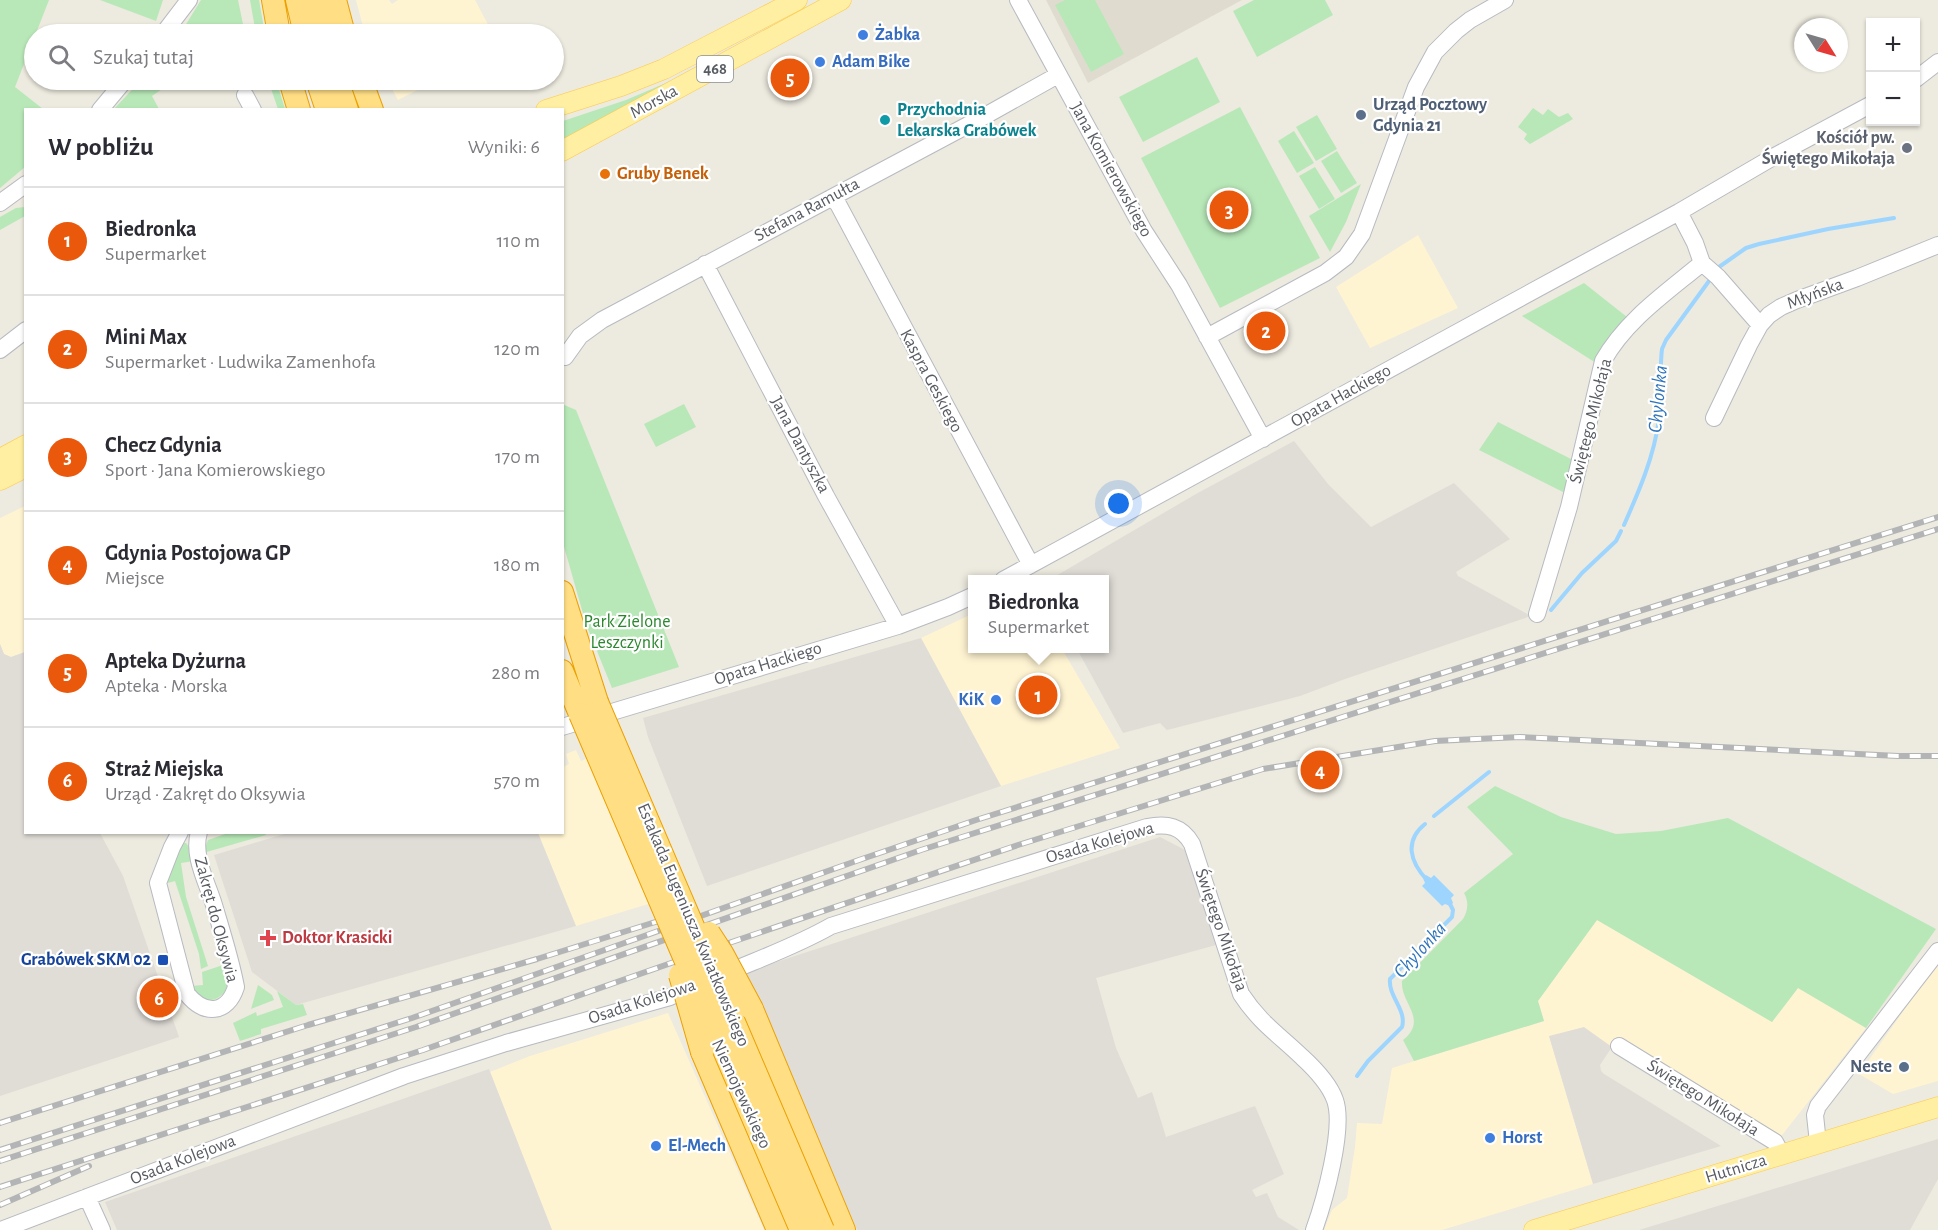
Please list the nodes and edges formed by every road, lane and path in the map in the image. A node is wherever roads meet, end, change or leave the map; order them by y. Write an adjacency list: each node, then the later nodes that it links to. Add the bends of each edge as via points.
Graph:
1 (189, 0): 10 (street)
2 (273, 0): 11 (highway)
3 (297, 0): 12 (highway)
4 (317, 0): 13 (highway)
5 (335, 0): 14 (highway)
6 (797, 0): 31 (main road, Morska / 468, via 664,69)
7 (841, 0): 32 (main road, Morska / 468)
8 (1018, 0): 16 (street, Jana Komierowskiego)
9 (1504, 0): 42 (street, via 1470,20 1435,52 1416,87 1362,234 1346,257 1326,273)
10 (171, 24)
11 (277, 24)
12 (303, 24)
13 (323, 24)
14 (341, 24)
15 (1938, 62): 17 (street)
16 (1058, 75): 34 (street, Stefana Ramułta); 42 (street, Jana Komierowskiego)
17 (1920, 75)
18 (117, 90): 25 (street)
19 (293, 90): 27 (highway)
20 (320, 90): 28 (highway)
21 (340, 90): 29 (highway)
22 (365, 90): 30 (highway)
23 (245, 95): 26 (street)
24 (1866, 107): 36 (street)
25 (102, 108)
26 (252, 108)
27 (297, 108)
28 (326, 108)
29 (346, 108)
30 (371, 108)
31 (552, 108)
32 (564, 151)
33 (24, 185): 35 (street)
34 (831, 198): 39 (street, Stefana Ramułta); 51 (street, Kaspra Geskiego, via 838,204)
35 (0, 203)
36 (1679, 212): 38 (street); 46 (street, Opata Hackiego)
37 (1938, 245): 40 (street, Młyńska, via 1781,306)
38 (1702, 263): 40 (street); 55 (street, Świętego Mikołaja, via 1633,321 1603,361 1569,507)
39 (705, 264): 44 (street, Stefana Ramułta, via 602,320 580,336); 56 (street, Jana Dantyszka)
40 (1760, 325): 45 (street, Młyńska)
41 (24, 332): 43 (street)
42 (1207, 337): 46 (street, Jana Komierowskiego)
43 (0, 350)
44 (565, 357)
45 (1714, 418)
46 (1263, 439): 51 (street, Opata Hackiego)
47 (24, 446): 48 (main road)
48 (0, 459)
49 (24, 468): 50 (main road)
50 (0, 480)
51 (1031, 565): 52 (street, Opata Hackiego)
52 (1011, 575)
53 (968, 598): 56 (street, Opata Hackiego)
54 (564, 606): 60 (highway)
55 (1537, 614)
56 (898, 626): 60 (street, Opata Hackiego)
57 (564, 631): 60 (highway, Estakada Eugeniusza Kwiatkowskiego)
58 (564, 675): 60 (highway, Estakada Eugeniusza Kwiatkowskiego)
59 (564, 686): 60 (highway)
60 (580, 714): 64 (highway, Estakada Eugeniusza Kwiatkowskiego, bridge); 72 (highway, Estakada Eugeniusza Kwiatkowskiego, bridge, via 654,884)
61 (179, 834): 62 (street, Zakręt do Oksywia, via 158,883 187,994 199,1006 211,1009 230,1001 236,987 199,859)
62 (199, 834)
63 (1192, 844): 66 (street, Osada Kolejowa, via 1176,828 1147,827 831,926); 77 (street, Świętego Mikołaja, via 1241,994 1255,1016 1321,1077 1336,1102 1334,1158)
64 (667, 862): 75 (highway, Estakada Eugeniusza Kwiatkowskiego, bridge); 76 (highway, bridge, via 752,1009)
65 (1938, 951): 69 (street, via 1818,1106)
66 (705, 982): 71 (street, Osada Kolejowa, via 670,997 404,1076); 72 (street, Niemojewskiego, via 700,1013 732,1067); 75 (street, Niemojewskiego, via 731,1000 750,1059)
67 (1619, 1046): 70 (street, Świętego Mikołaja, via 1775,1142)
68 (1938, 1107): 69 (main road, Hutnicza)
69 (1818, 1143): 70 (main road, Hutnicza)
70 (1782, 1155): 78 (main road, Hutnicza)
71 (87, 1197): 73 (street, Osada Kolejowa); 74 (street)
72 (792, 1226)
73 (1, 1230)
74 (102, 1230)
75 (823, 1230)
76 (844, 1230)
77 (1314, 1230)
78 (1534, 1230)

